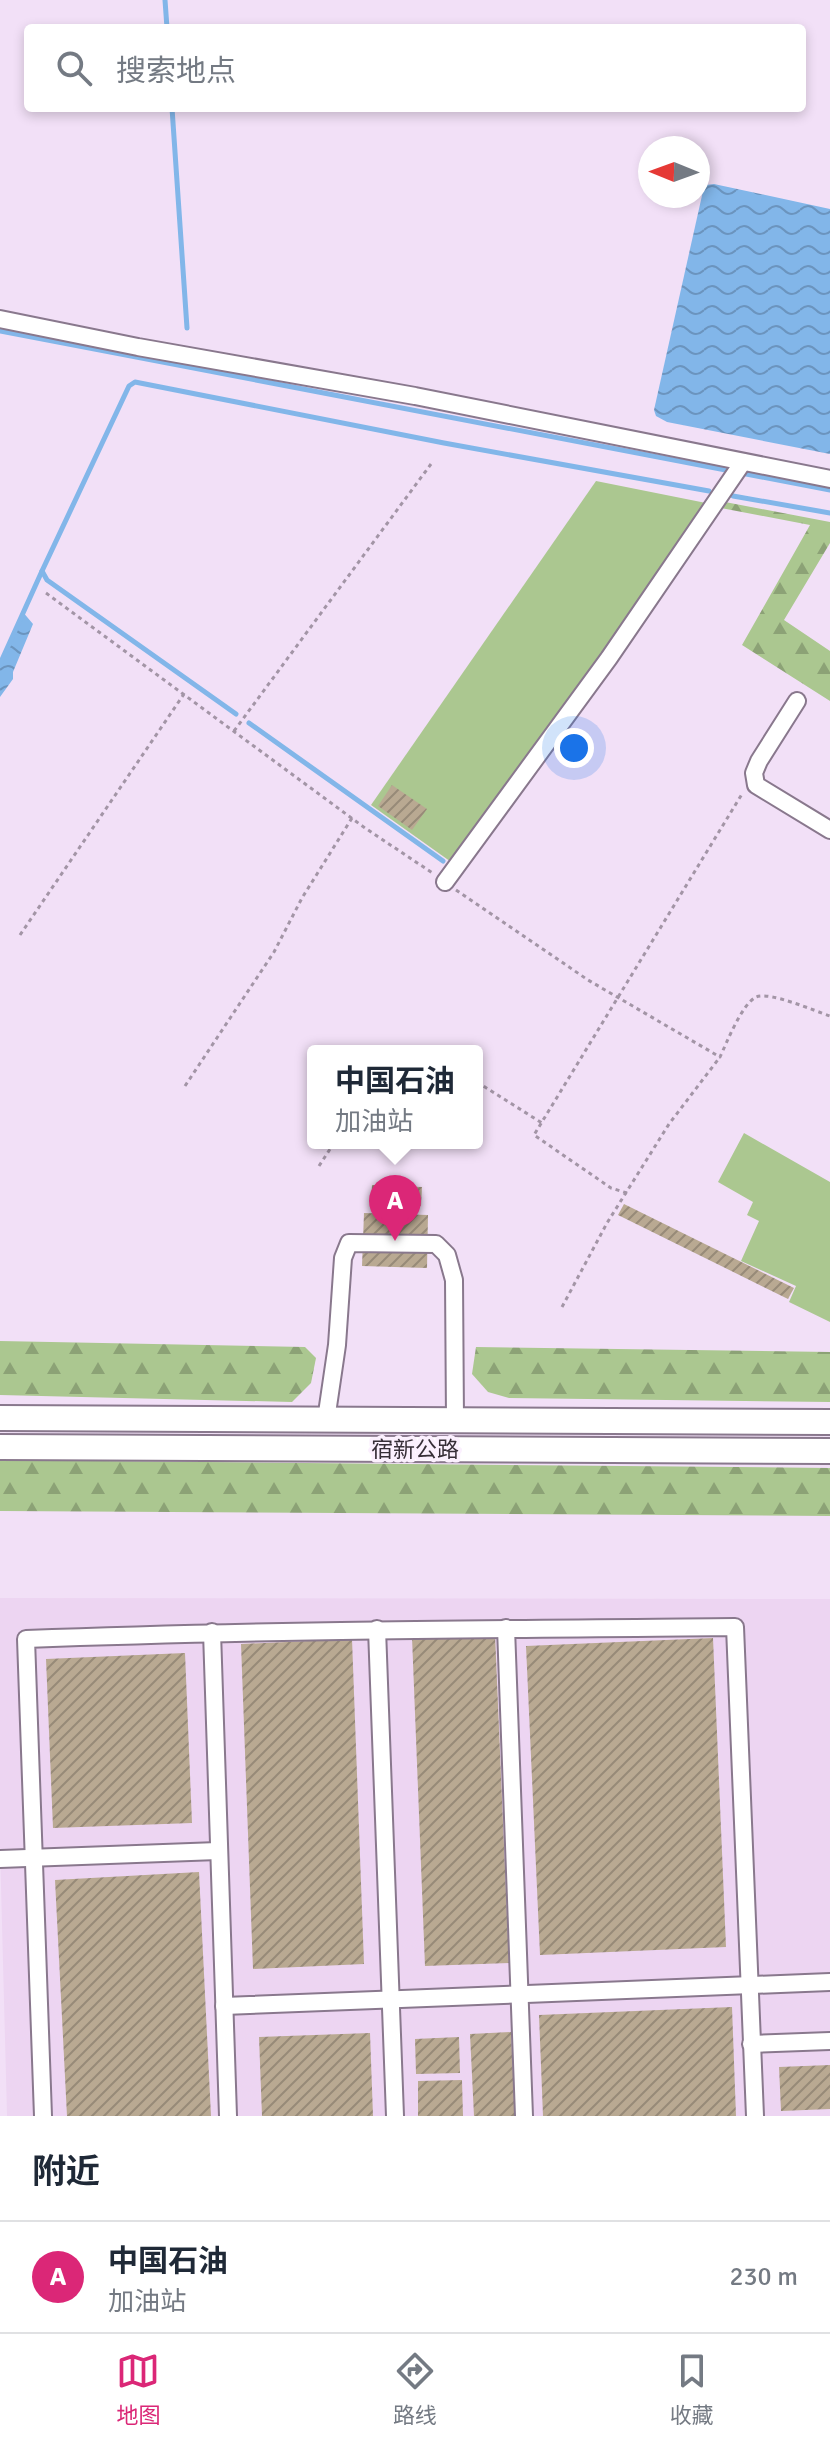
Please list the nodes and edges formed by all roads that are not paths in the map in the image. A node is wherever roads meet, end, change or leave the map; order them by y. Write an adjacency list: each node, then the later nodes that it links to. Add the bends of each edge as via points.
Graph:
1 (0, 319): 2 (street)
2 (743, 462): 3 (street); 6 (street, via 609,658)
3 (830, 479)
4 (797, 701): 5 (street, via 754,773 756,785)
5 (830, 830)
6 (445, 882)
7 (0, 1418): 8 (highway, 宿新公路)
8 (326, 1420): 9 (highway, 宿新公路); 9 (street, via 343,1258 349,1243 436,1244 447,1255 454,1280)
9 (455, 1420): 10 (highway, 宿新公路)
10 (830, 1422)
11 (0, 1447): 12 (highway, 宿新公路)
12 (830, 1451)
13 (506, 1628): 14 (street); 20 (street, via 735,1627); 21 (street)
14 (377, 1629): 15 (street); 22 (street)
15 (212, 1632): 16 (street); 17 (street, via 26,1639)
16 (218, 1851): 17 (street); 23 (street)
17 (32, 1858): 18 (street); 26 (street)
18 (0, 1859)
19 (830, 1982): 20 (street)
20 (749, 1985): 21 (street); 25 (street)
21 (519, 1994): 22 (street); 29 (street)
22 (390, 1999): 23 (street); 28 (street)
23 (224, 2006): 27 (street)
24 (830, 2041): 25 (street)
25 (751, 2044): 30 (street)
26 (43, 2116)
27 (228, 2116)
28 (395, 2116)
29 (524, 2116)
30 (755, 2116)

